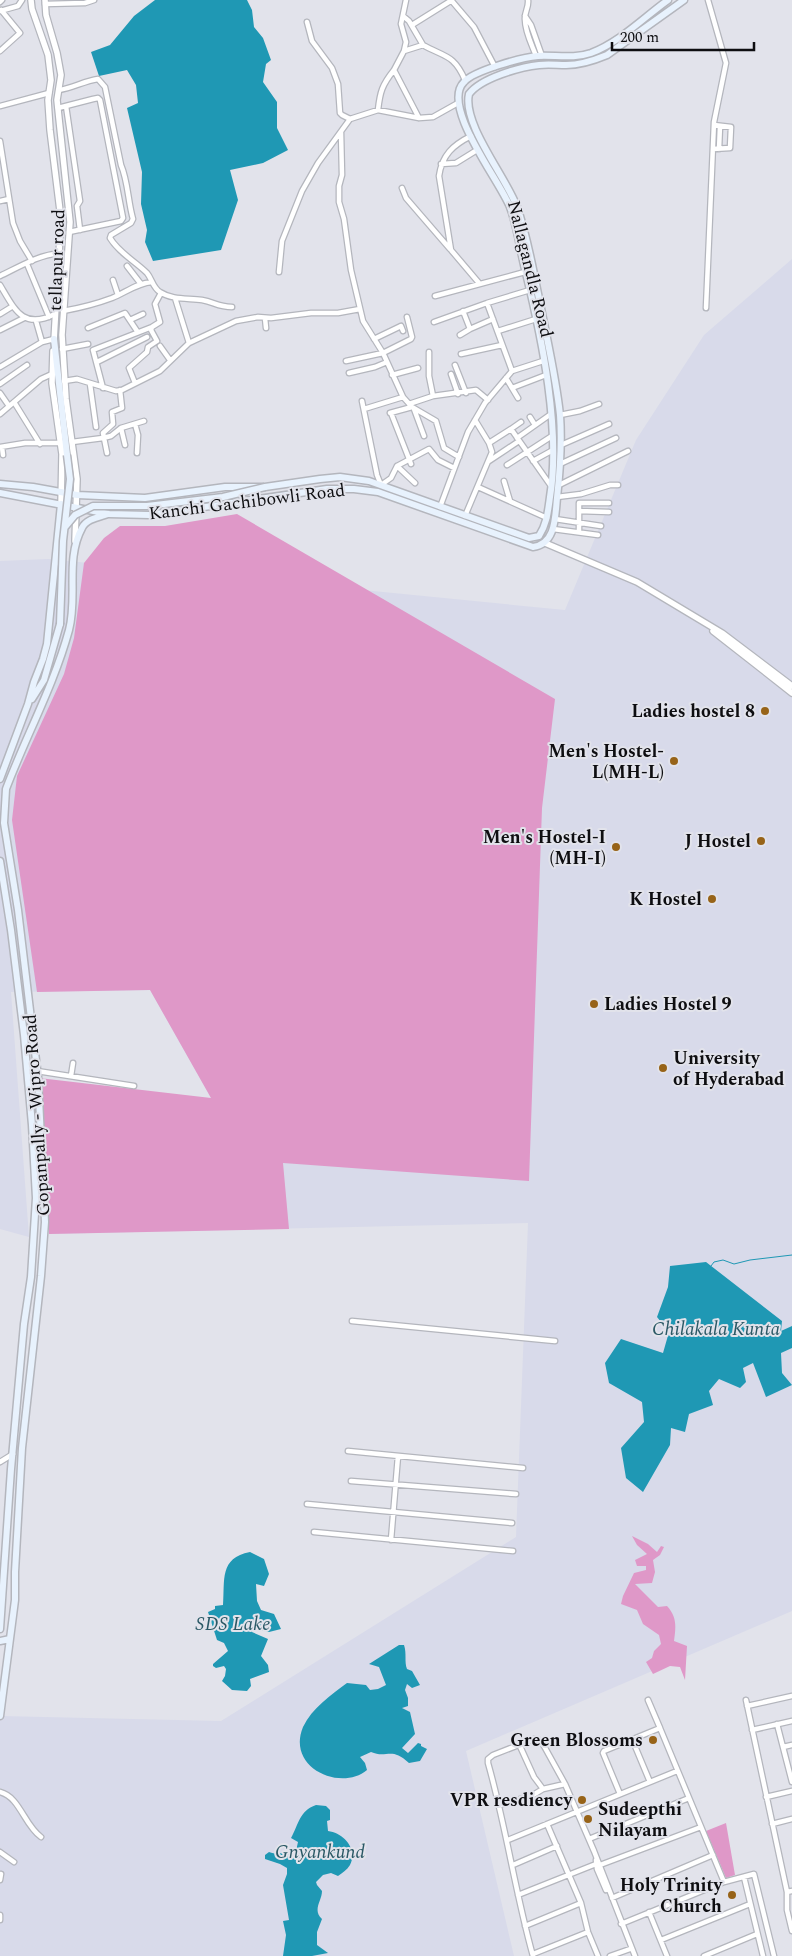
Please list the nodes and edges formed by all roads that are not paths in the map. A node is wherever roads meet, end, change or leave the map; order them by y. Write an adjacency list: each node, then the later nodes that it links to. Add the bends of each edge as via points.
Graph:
1 (22, 0): 11 (street, via 18,6)
2 (31, 0): 23 (street, tellapur road, via 48,55)
3 (94, 0): 10 (street, via 84,3)
4 (406, 0): 12 (street)
5 (452, 0): 14 (street); 19 (street, via 475,26)
6 (528, 0): 18 (street, via 525,23)
7 (668, 0): 18 (main road, via 615,40 590,53)
8 (684, 0): 45 (main road, Nallagandla Road, via 621,47 594,61 537,65 501,75 474,88 468,99 473,125)
9 (708, 0): 31 (street, via 726,63)
10 (45, 2): 22 (street, via 61,75)
11 (0, 11): 16 (street, via 20,33)
12 (403, 16): 14 (street); 17 (street)
13 (307, 22): 30 (street, via 312,40 332,68 338,84 340,113)
14 (412, 25): 15 (street)
15 (422, 45): 17 (street); 21 (street, via 444,53)
16 (0, 51)
17 (404, 52): 20 (street)
18 (539, 56): 19 (main road)
19 (495, 67): 21 (main road)
20 (394, 70): 28 (street, via 383,84); 29 (street)
21 (466, 80): 24 (main road, via 459,89)
22 (59, 90): 27 (street); 58 (street, via 98,79 105,87 133,220 112,233 110,238)
23 (49, 93): 25 (street); 36 (street, tellapur road)
24 (458, 103): 29 (street, via 433,117); 37 (main road, Nallagandla Road)
25 (0, 106)
26 (66, 106): 27 (street); 42 (street); 48 (street, via 100,100 123,218)
27 (58, 108): 33 (street)
28 (378, 110): 29 (street); 30 (street)
29 (419, 118)
30 (350, 119): 32 (street)
31 (717, 125): 34 (street); 35 (street); 39 (street, via 731,127 730,148)
32 (341, 132): 54 (street, via 302,191 282,241); 71 (street, via 339,202)
33 (61, 135): 36 (street); 43 (street)
34 (714, 135): 35 (street); 39 (street)
35 (720, 135): 39 (street)
36 (50, 136): 51 (street, tellapur road, via 61,219)
37 (471, 136): 40 (main road, Nallagandla Road); 41 (street, via 454,144)
38 (0, 141): 46 (street)
39 (716, 149): 70 (street)
40 (478, 150): 41 (street, via 456,163); 45 (main road, Nallagandla Road)
41 (441, 164): 50 (street, via 439,176)
42 (76, 172): 43 (street); 48 (street, via 80,201 77,206)
43 (65, 174): 49 (street)
44 (402, 188): 50 (street, via 406,198)
45 (506, 190): 55 (main road, Nallagandla Road); 143 (main road, Nallagandla Road, via 526,237)
46 (10, 200): 47 (street); 52 (street, via 13,223)
47 (0, 201)
48 (79, 231): 49 (street)
49 (69, 232): 72 (street)
50 (451, 250): 59 (street)
51 (58, 254): 52 (street); 76 (street, tellapur road)
52 (29, 262): 56 (street); 76 (street)
53 (127, 266): 60 (street)
54 (279, 272)
55 (525, 272): 59 (street); 62 (main road, Nallagandla Road)
56 (0, 276)
57 (113, 280): 64 (street)
58 (152, 282): 60 (street); 63 (street)
59 (480, 283): 65 (street)
60 (141, 284): 64 (street)
61 (0, 285): 68 (street)
62 (530, 290): 67 (street); 81 (main road, Nallagandla Road)
63 (161, 293): 66 (street); 85 (street, via 155,304 160,322)
64 (118, 295): 72 (street, via 88,307)
65 (435, 296)
66 (176, 298): 69 (street); 98 (street)
67 (487, 303): 73 (street); 80 (street)
68 (13, 306): 74 (street); 78 (street)
69 (232, 307)
70 (706, 308)
71 (360, 309): 79 (street); 96 (street, via 365,327)
72 (63, 311): 102 (street)
73 (463, 311): 84 (street); 88 (street)
74 (0, 314)
75 (143, 314): 83 (street)
76 (52, 315): 82 (street); 95 (street, tellapur road)
77 (407, 317): 104 (street, via 412,338)
78 (24, 318): 82 (street); 89 (street)
79 (265, 318): 87 (street); 98 (street, via 236,321)
80 (493, 319): 88 (street); 90 (street)
81 (536, 319): 90 (street); 108 (main road, Nallagandla Road)
82 (36, 320): 97 (street)
83 (130, 320): 86 (street, via 124,313); 92 (street)
84 (434, 322)
85 (152, 327): 92 (street); 123 (street, via 157,341 128,368)
86 (88, 328)
87 (266, 328)
88 (470, 329): 93 (street)
89 (0, 330)
90 (498, 330): 100 (street)
91 (403, 331): 96 (street, via 401,326)
92 (136, 332): 109 (street, via 94,349)
93 (460, 335)
94 (147, 336): 109 (street)
95 (54, 338): 97 (street); 117 (street, tellapur road); 205 (main road, bridge, via 70,479)
96 (374, 339): 104 (street)
97 (42, 342): 113 (street)
98 (189, 343): 106 (street)
99 (88, 344): 102 (street)
100 (502, 345): 105 (street); 115 (street)
101 (160, 346): 106 (street)
102 (62, 349): 122 (street)
103 (429, 352): 132 (street)
104 (382, 353): 107 (street); 110 (street)
105 (461, 354)
106 (170, 360): 123 (street, via 160,371)
107 (346, 361)
108 (543, 361): 115 (street); 119 (main road, Nallagandla Road)
109 (97, 362): 126 (street)
110 (387, 362): 116 (street); 120 (street)
111 (27, 365): 124 (street)
112 (455, 365): 130 (street)
113 (0, 367)
114 (418, 368): 120 (street)
115 (512, 371): 121 (street)
116 (349, 373)
117 (52, 374): 137 (street); 160 (street, tellapur road)
118 (451, 374): 131 (street)
119 (546, 374): 127 (street); 142 (main road, Nallagandla Road)
120 (392, 375): 133 (street)
121 (506, 378): 127 (street); 135 (street)
122 (64, 381): 125 (street, via 77,379); 159 (street)
123 (135, 383): 128 (street)
124 (0, 384)
125 (90, 384): 126 (street); 151 (street)
126 (103, 388): 128 (street)
127 (512, 388): 134 (street)
128 (120, 390): 156 (street, via 122,408 112,412 113,424 104,431)
129 (0, 393): 137 (street)
130 (466, 393): 131 (street); 135 (street, via 478,391)
131 (458, 394): 132 (street)
132 (433, 396): 139 (street)
133 (403, 397): 139 (street); 140 (street)
134 (518, 398)
135 (488, 400): 145 (street)
136 (362, 401): 140 (street)
137 (11, 404): 141 (street); 162 (street)
138 (599, 404): 143 (street)
139 (411, 407): 154 (street); 172 (street, via 436,420 444,448); 175 (street, via 391,413)
140 (364, 409): 184 (street)
141 (0, 414)
142 (551, 414): 150 (street); 155 (main road, Nallagandla Road)
143 (560, 415): 163 (main road, Nallagandla Road)
144 (530, 417): 150 (street)
145 (475, 420): 161 (street); 172 (street)
146 (144, 421): 148 (street)
147 (521, 422): 153 (street)
148 (135, 424): 152 (street); 170 (street)
149 (609, 424): 163 (street)
150 (535, 425): 158 (street)
151 (96, 427)
152 (121, 428): 156 (street); 164 (street)
153 (511, 428): 158 (street); 161 (street)
154 (424, 436)
155 (552, 436): 166 (main road, Nallagandla Road); 168 (street)
156 (103, 438): 159 (street); 169 (street)
157 (616, 438): 176 (street)
158 (518, 439): 168 (street); 173 (street)
159 (72, 442): 190 (street)
160 (61, 443): 162 (street); 188 (street, tellapur road)
161 (490, 443): 173 (street)
162 (40, 444): 165 (street)
163 (561, 444): 176 (main road, Nallagandla Road)
164 (125, 446)
165 (1, 447): 171 (street)
166 (553, 450): 174 (street); 185 (main road, Nallagandla Road)
167 (628, 451): 185 (street)
168 (527, 452): 174 (street); 177 (street)
169 (106, 453)
170 (137, 453)
171 (3, 455)
172 (459, 457): 179 (street)
173 (489, 461): 187 (street)
174 (533, 461): 185 (street)
175 (410, 462): 178 (street); 179 (street, via 429,449 438,460)
176 (560, 464): 185 (main road, Nallagandla Road)
177 (507, 465)
178 (396, 466): 181 (street); 184 (street, via 391,478)
179 (454, 468): 196 (street)
180 (504, 481): 192 (street)
181 (415, 483)
182 (0, 484): 188 (main road, Kanchi Gachibowli Road)
183 (618, 484): 191 (street)
184 (381, 485): 186 (main road, Kanchi Gachibowli Road, via 334,477); 196 (main road, Kanchi Gachibowli Road)
185 (556, 486): 191 (main road, Nallagandla Road); 201 (main road, Nallagandla Road)
186 (265, 487): 190 (main road, Kanchi Gachibowli Road, via 225,487 146,498); 205 (main road, bridge, via 223,497 147,506 93,506 75,515)
187 (478, 487): 192 (street); 200 (street)
188 (62, 492): 190 (main road, Kanchi Gachibowli Road); 194 (street, tellapur road)
189 (0, 493): 194 (main road, Kanchi Gachibowli Road)
190 (76, 495): 195 (street)
191 (557, 498): 202 (main road, Nallagandla Road)
192 (510, 502): 201 (street)
193 (609, 503): 197 (street, via 580,503)
194 (61, 504): 195 (main road, Kanchi Gachibowli Road); 215 (main road, via 47,644)
195 (76, 506): 199 (main road, Kanchi Gachibowli Road); 211 (street)
196 (439, 510): 199 (main road, Kanchi Gachibowli Road, via 378,492 327,489 149,515); 200 (main road, Kanchi Gachibowli Road); 210 (main road, Kanchi Gachibowli Road, via 533,547)
197 (579, 512): 198 (street); 203 (street)
198 (609, 512)
199 (109, 514): 211 (main road, Gopanpally - Wipro Road, via 85,524)
200 (465, 516): 209 (main road, Kanchi Gachibowli Road, via 530,538)
201 (547, 518): 209 (main road, Nallagandla Road)
202 (555, 519): 203 (street); 206 (main road, Nallagandla Road)
203 (579, 522): 204 (street); 207 (street)
204 (601, 526)
205 (65, 527): 215 (main road, bridge, via 60,624 44,680)
206 (553, 529): 207 (street); 210 (main road, Nallagandla Road)
207 (579, 532): 208 (street)
208 (598, 535)
209 (537, 537)
210 (545, 543): 212 (street, via 637,582)
211 (75, 545): 218 (main road, Gopanpally - Wipro Road, via 70,627 57,668 6,789 4,824)
212 (706, 625): 213 (street, via 722,633); 214 (street)
213 (792, 686)
214 (792, 693)
215 (28, 704): 216 (main road)
216 (0, 778)
217 (0, 861): 219 (main road, Gopanpally - Wipro Road)
218 (12, 875): 219 (main road); 221 (main road, Gopanpally - Wipro Road)
219 (2, 876): 224 (main road, Gopanpally - Wipro Road, via 26,1058 33,1138)
220 (73, 1063): 222 (street)
221 (37, 1071): 222 (street); 225 (main road, Gopanpally - Wipro Road)
222 (71, 1076): 223 (street)
223 (134, 1086)
224 (34, 1209): 225 (main road); 229 (main road, Gopanpally - Wipro Road, via 31,1277)
225 (44, 1210): 243 (main road, Gopanpally - Wipro Road, via 41,1276 22,1448 15,1600)
226 (352, 1320): 227 (street)
227 (555, 1341)
228 (348, 1451): 230 (street)
229 (13, 1454): 231 (street); 242 (main road, Gopanpally - Wipro Road)
230 (398, 1456): 232 (street); 234 (street)
231 (0, 1462)
232 (523, 1468)
233 (351, 1481): 234 (street)
234 (396, 1484): 235 (street); 237 (street)
235 (516, 1494)
236 (308, 1504): 237 (street)
237 (394, 1512): 238 (street); 240 (street)
238 (512, 1522)
239 (314, 1532): 240 (street)
240 (391, 1540): 241 (street)
241 (512, 1551)
242 (0, 1628)
243 (10, 1639): 244 (main road); 247 (main road, Gopanpally - Wipro Road)
244 (0, 1641)
245 (792, 1696): 251 (street, via 747,1703)
246 (648, 1700): 250 (street)
247 (0, 1716)
248 (792, 1721): 249 (street)
249 (777, 1724): 251 (street); 255 (street)
250 (660, 1728): 252 (street); 256 (street)
251 (752, 1730): 265 (street)
252 (632, 1739): 258 (street); 264 (street, via 603,1753)
253 (519, 1744): 260 (street, via 539,1740); 261 (street); 267 (street, via 488,1759)
254 (792, 1745): 255 (street)
255 (783, 1747): 257 (street)
256 (678, 1770): 258 (street); 266 (street)
257 (791, 1771): 259 (street)
258 (650, 1782): 264 (street)
259 (792, 1782)
260 (565, 1784): 261 (street); 268 (street)
261 (543, 1789): 267 (street)
262 (792, 1791): 265 (street)
263 (0, 1792): 273 (street, via 14,1800 25,1820)
264 (620, 1794): 268 (street)
265 (766, 1797): 271 (street)
266 (689, 1798): 272 (street); 275 (street)
267 (500, 1805): 274 (street)
268 (576, 1812): 270 (street); 275 (street)
269 (792, 1819): 271 (street)
270 (547, 1824): 274 (street); 276 (street)
271 (772, 1824): 287 (street)
272 (701, 1827): 278 (street); 281 (street)
273 (41, 1837)
274 (508, 1840): 280 (street)
275 (589, 1840): 281 (street)
276 (557, 1846): 280 (street); 283 (street)
277 (0, 1852): 279 (street)
278 (713, 1855): 286 (street); 289 (street)
279 (14, 1862)
280 (513, 1865): 288 (street)
281 (598, 1865): 283 (street); 289 (street); 296 (street)
282 (1, 1874): 285 (street)
283 (568, 1875): 288 (street); 290 (street)
284 (744, 1877): 286 (street); 291 (street); 310 (street, via 754,1874)
285 (0, 1880)
286 (724, 1882): 293 (street)
287 (790, 1891): 292 (street)
288 (518, 1894): 297 (street)
289 (612, 1898): 296 (street)
290 (580, 1903): 297 (street); 299 (street)
291 (750, 1904): 300 (street); 301 (street)
292 (790, 1909): 298 (street)
293 (649, 1912): 296 (street); 301 (street)
294 (0, 1914): 295 (street)
295 (0, 1920)
296 (622, 1924): 302 (street); 306 (street)
297 (526, 1926): 303 (street)
298 (792, 1931)
299 (588, 1932): 303 (street); 304 (street)
300 (757, 1934): 308 (street); 309 (street)
301 (660, 1940): 307 (street)
302 (630, 1949): 305 (street); 306 (street)
303 (533, 1955)
304 (598, 1956)
305 (610, 1956)
306 (634, 1956)
307 (667, 1956)
308 (704, 1956)
309 (763, 1956)
310 (774, 1956)

